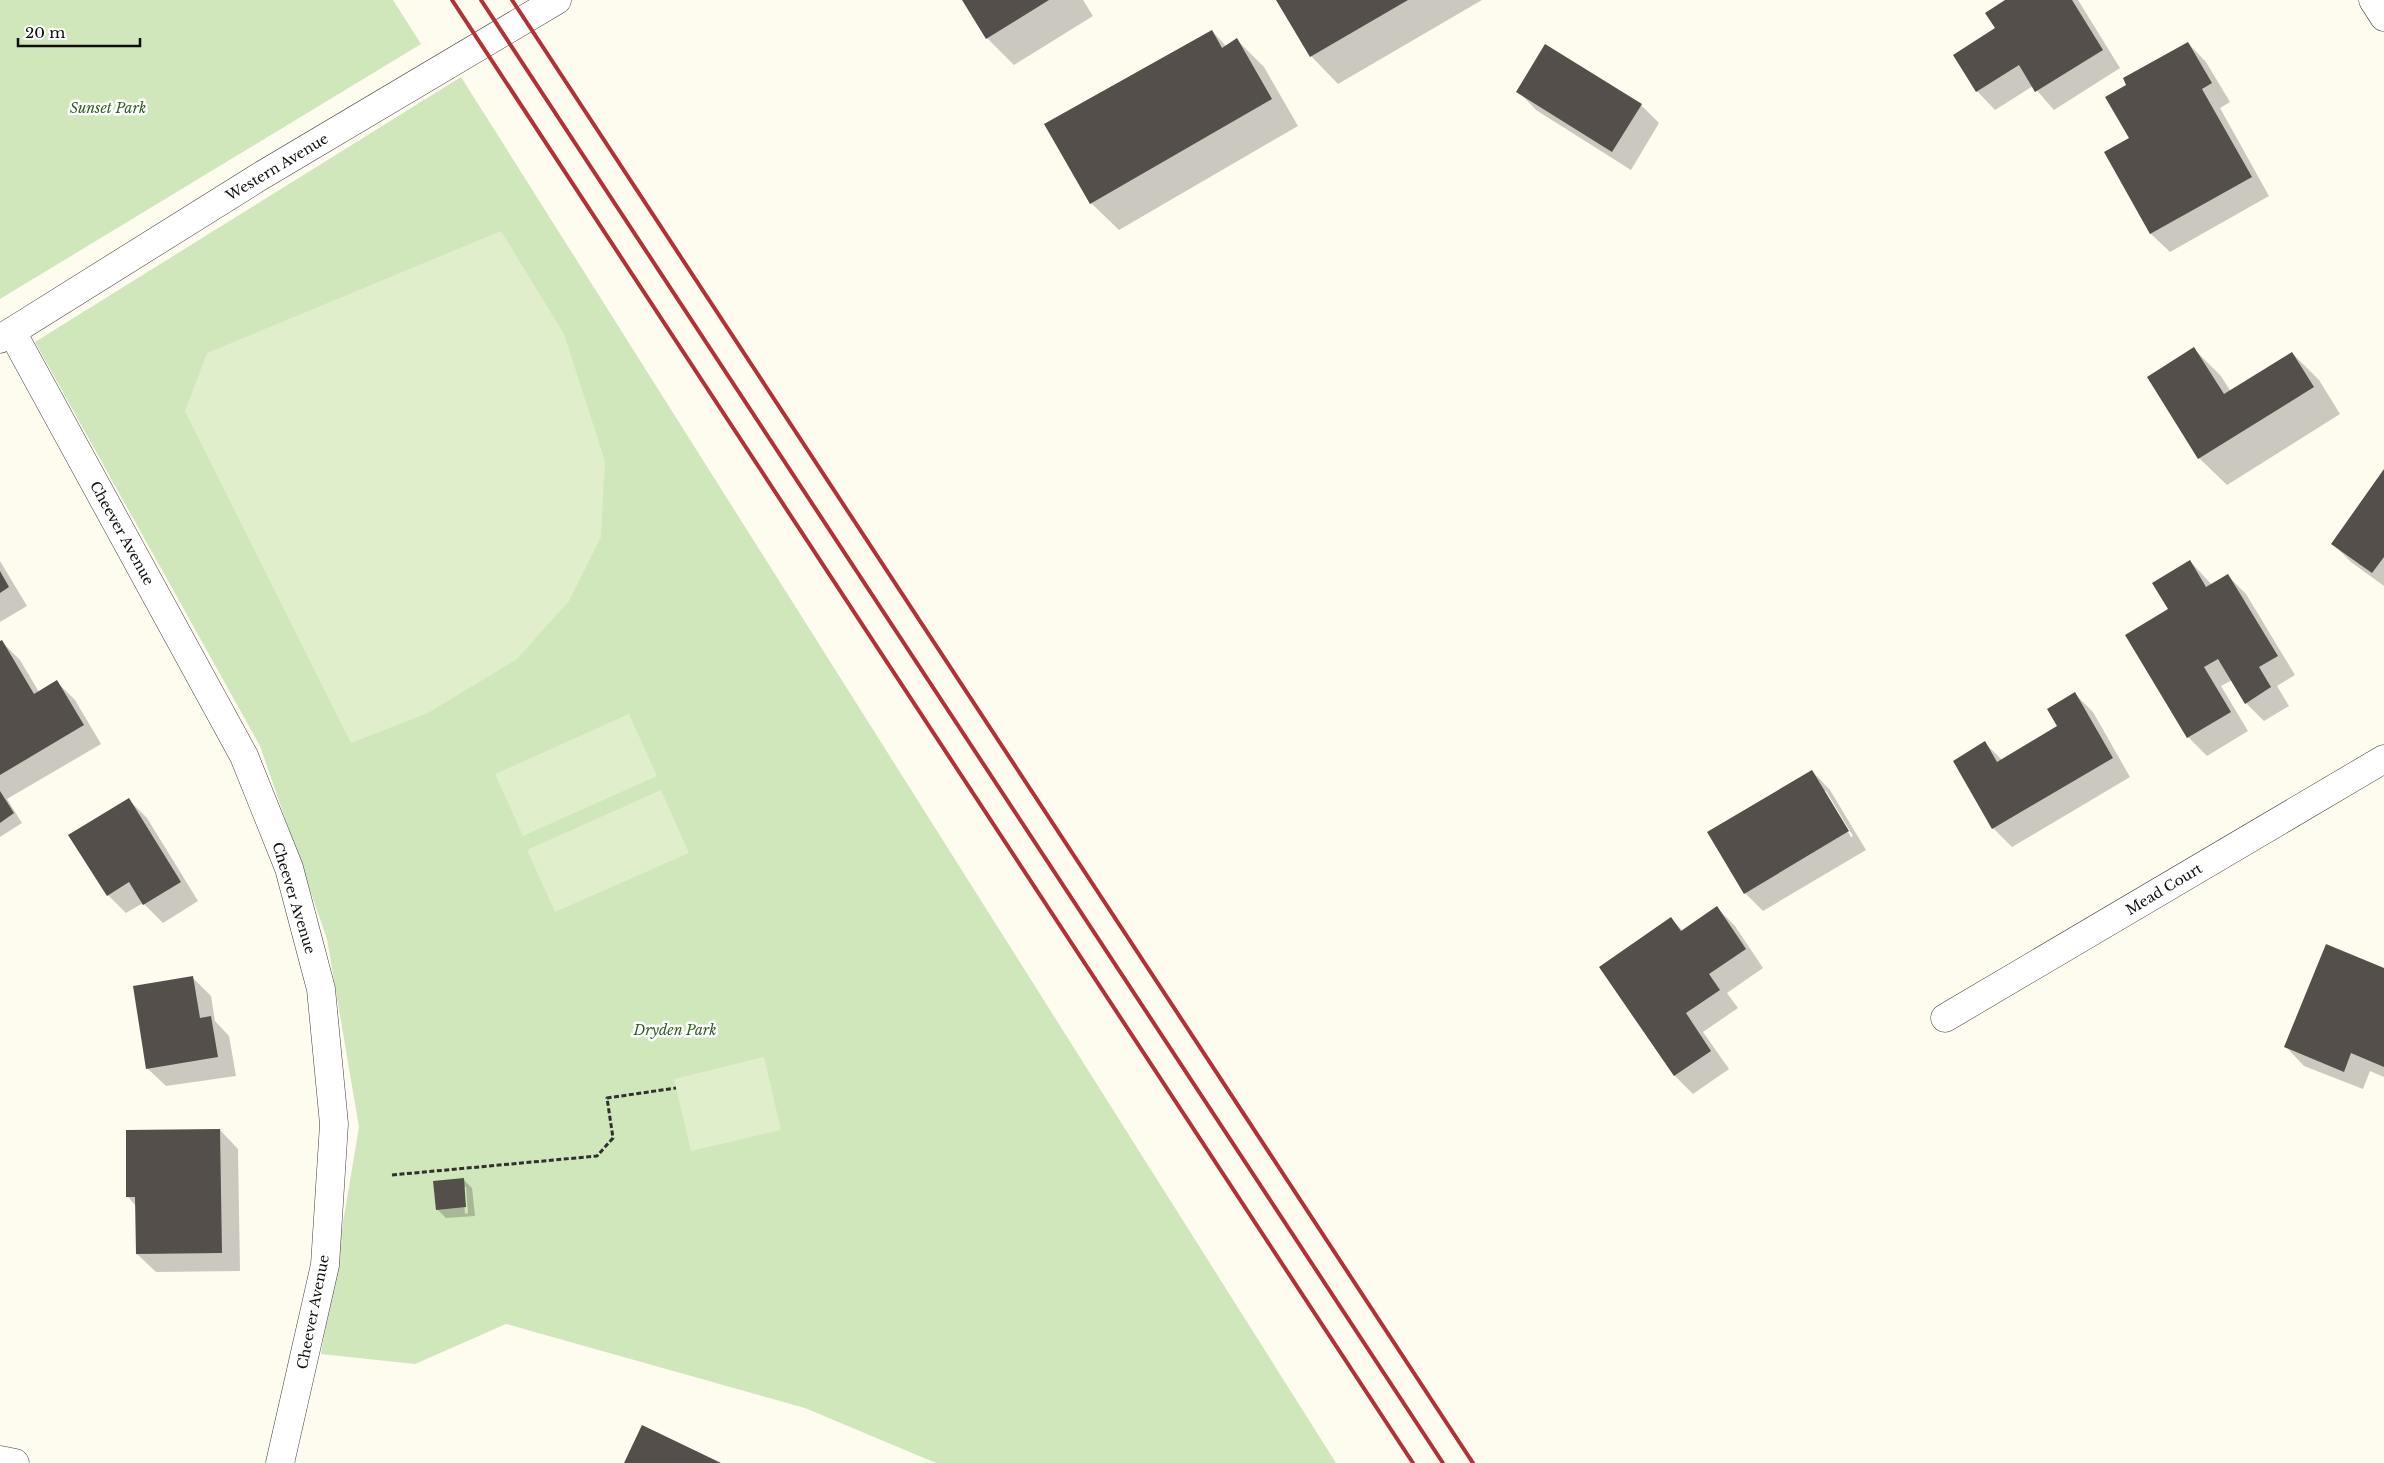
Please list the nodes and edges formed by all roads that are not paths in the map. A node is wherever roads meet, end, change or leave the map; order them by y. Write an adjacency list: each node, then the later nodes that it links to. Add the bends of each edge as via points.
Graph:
1 (557, 0): 4 (street, Western Avenue, via 259,177)
2 (2373, 0): 3 (street)
3 (2384, 18)
4 (6, 335): 9 (street, Cheever Avenue, via 244,756 289,868 321,989 334,1124 325,1266)
5 (2384, 759): 6 (street, Mead Court)
6 (1945, 1018)
7 (0, 1460): 8 (street)
8 (15, 1463)
9 (280, 1463)

